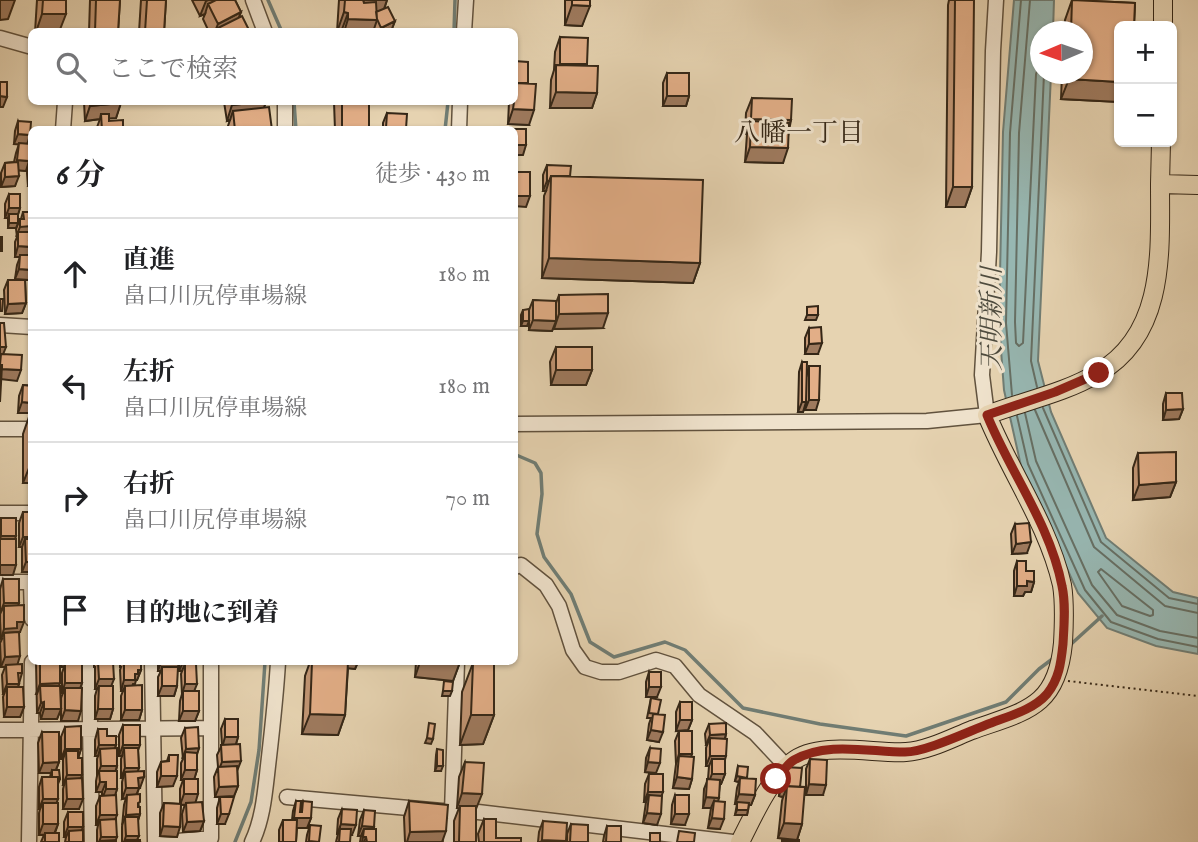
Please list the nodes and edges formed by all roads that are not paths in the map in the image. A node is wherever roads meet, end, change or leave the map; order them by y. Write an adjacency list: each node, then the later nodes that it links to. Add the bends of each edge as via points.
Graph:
1 (253, 0): 6 (street)
2 (466, 0): 7 (street)
3 (996, 0): 21 (street, via 982,375)
4 (1163, 0): 5 (main road)
5 (1163, 21)
6 (264, 28)
7 (464, 28)
8 (0, 38): 9 (street)
9 (28, 46)
10 (65, 105): 13 (street)
11 (285, 105): 14 (street)
12 (460, 105): 15 (street)
13 (63, 126)
14 (285, 126)
15 (459, 126)
16 (1161, 147): 17 (main road)
17 (1160, 184): 18 (main road); 21 (main road, via 1160,261 1154,296 1128,349 1099,373)
18 (1198, 185)
19 (0, 325): 20 (street)
20 (28, 327)
21 (994, 412): 22 (street, via 927,421); 41 (main road, via 1000,447 1048,541 1062,586 1061,661 1056,680 1045,696 1023,711 938,743 909,752 823,750)
22 (518, 424)
23 (0, 429): 24 (street)
24 (28, 429)
25 (0, 513): 26 (street)
26 (28, 513)
27 (518, 566): 41 (street, via 547,585 573,650 585,667 619,672 656,660 675,666 699,695 755,733)
28 (0, 582): 29 (street)
29 (28, 582)
30 (32, 665): 37 (street)
31 (89, 665): 38 (street)
32 (152, 665): 39 (street)
33 (211, 665): 36 (street)
34 (278, 665): 48 (street, via 264,793)
35 (457, 665): 43 (street)
36 (211, 728): 39 (street); 47 (street, via 211,838)
37 (32, 729): 38 (street); 40 (street); 44 (street)
38 (90, 729): 39 (street); 45 (street)
39 (153, 729): 46 (street)
40 (0, 730)
41 (787, 767): 51 (main road)
42 (287, 797): 43 (street)
43 (453, 813): 49 (street); 50 (street, via 461,810)
44 (29, 842)
45 (92, 842)
46 (156, 842)
47 (167, 842)
48 (252, 842)
49 (451, 842)
50 (733, 842)
51 (740, 842)

